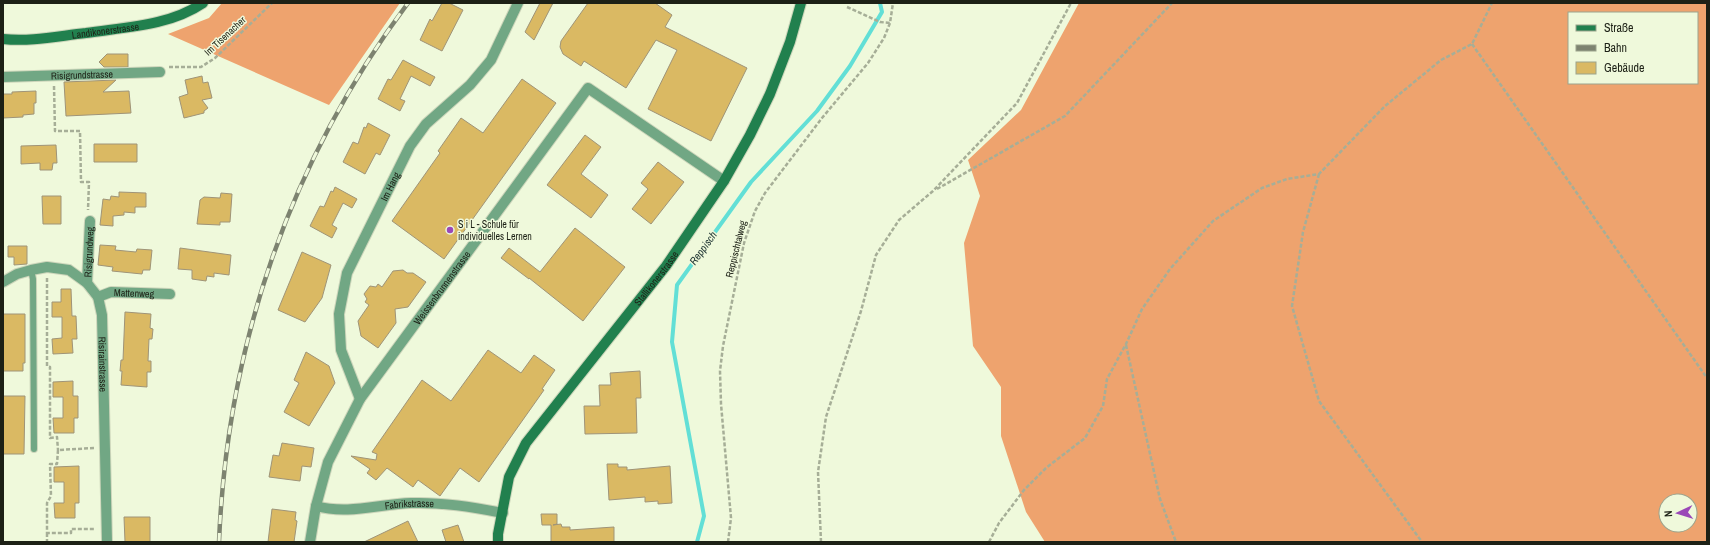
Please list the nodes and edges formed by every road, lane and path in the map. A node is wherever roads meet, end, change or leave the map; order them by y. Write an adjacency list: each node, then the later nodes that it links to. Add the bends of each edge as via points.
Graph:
1 (204, 3): 11 (street, Landikonerstrasse, via 186,13 153,24 40,39)
2 (272, 3): 13 (path, Im Tisenacher, via 215,58 200,67 168,67)
3 (518, 3): 28 (street, Im Hang, via 491,60 470,85 426,124 410,146 347,273 339,314 341,350)
4 (801, 3): 17 (street, Stallikonerstrasse, via 790,42 770,94)
5 (893, 3): 10 (path, Reppischtalweg)
6 (1071, 3): 18 (path, via 1017,103)
7 (1172, 3): 18 (path, via 1065,116)
8 (1492, 3): 12 (path)
9 (847, 7): 10 (path, via 880,22)
10 (890, 23): 40 (path, Reppischtalweg, via 868,63 764,193 744,243 720,371 731,518)
11 (3, 39)
12 (1472, 44): 16 (path, via 1441,60 1385,106); 27 (path)
13 (160, 72): 14 (street, Risigrundstrasse)
14 (54, 74): 15 (street, Risigrundstrasse); 19 (path, Risigrundweg, via 55,131 80,131 81,182 89,182)
15 (3, 77)
16 (1319, 174): 26 (path, via 1287,179 1262,188 1213,221 1170,269 1142,309); 44 (path, via 1303,232 1292,306 1319,401)
17 (724, 181): 28 (street, Weissenbrunnenstrasse, via 588,88); 33 (street, Stallikonerstrasse, via 666,266 526,443 509,477)
18 (933, 191): 41 (path, via 899,220 876,255 861,311 826,417 818,472)
19 (88, 219): 23 (street, Risigrundweg)
20 (31, 270): 22 (street, Risirainstrasse); 23 (street, Risirainstrasse, via 47,267 69,270); 30 (lane)
21 (47, 278): 31 (path, via 50,438 57,437)
22 (3, 282)
23 (87, 283): 25 (street, Risirainstrasse)
24 (170, 294): 25 (street, Mattenweg, via 111,292)
25 (98, 297): 37 (street, Risirainstrasse, via 102,315)
26 (1126, 344): 42 (path, via 1107,379 1102,406 1085,438 1046,468 1024,490 999,523); 43 (path, via 1160,499)
27 (1707, 378)
28 (360, 399): 32 (street, Weissenbrunnenstrasse, via 328,462)
29 (96, 448): 31 (path)
30 (34, 449)
31 (58, 450): 35 (path, via 57,464 50,464 51,496 47,503)
32 (316, 506): 33 (street, Fabrikstrasse, via 347,510 410,503 459,505); 38 (street, Weissenbrunnenstrasse)
33 (503, 513): 39 (street, Stallikonerstrasse)
34 (91, 529): 35 (path, via 71,529 71,533)
35 (47, 534): 36 (path)
36 (47, 542)
37 (107, 542)
38 (310, 542)
39 (498, 542)
40 (728, 542)
41 (821, 542)
42 (989, 542)
43 (1176, 542)
44 (1422, 542)

